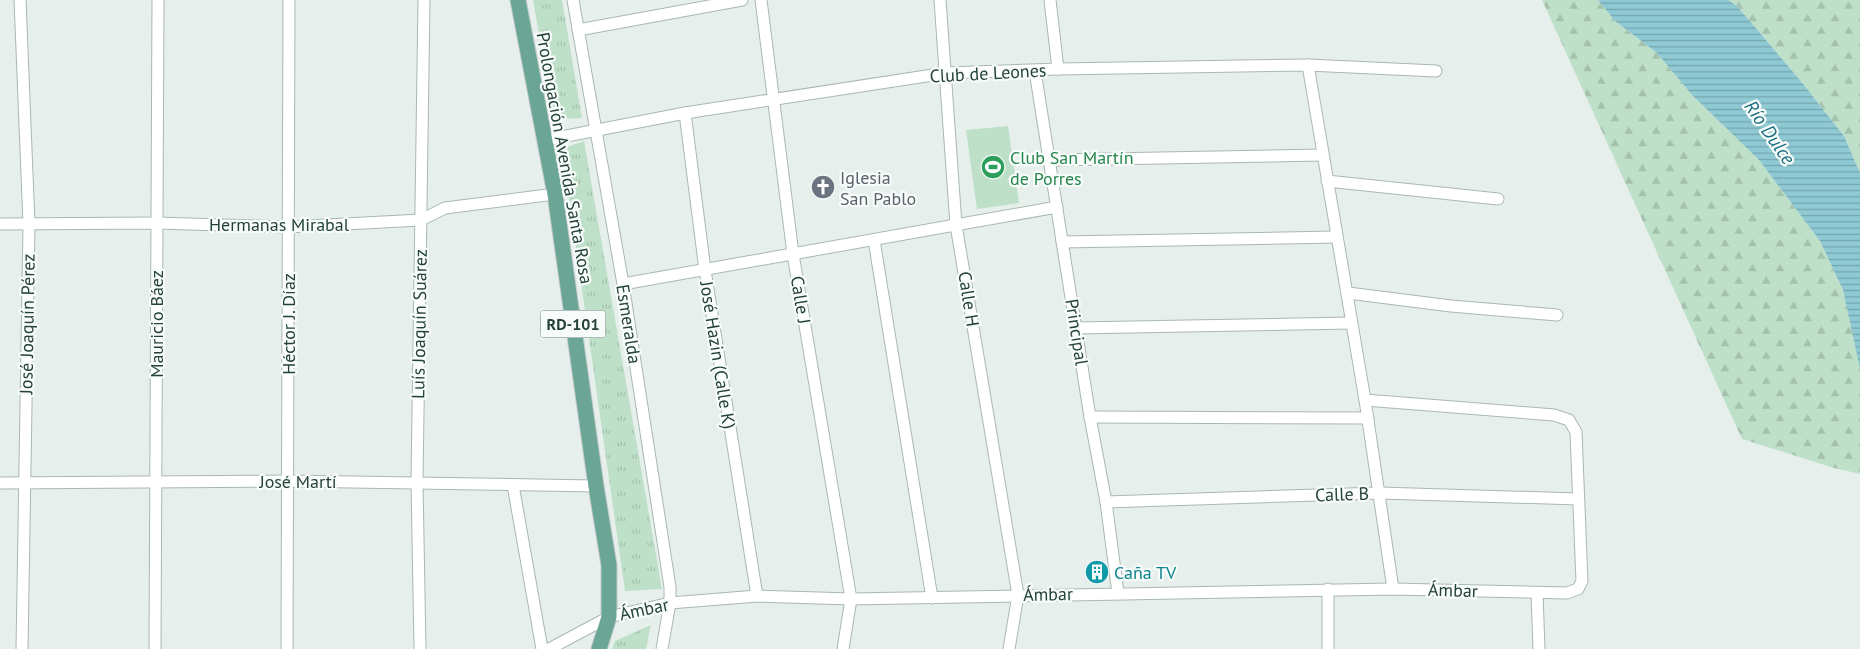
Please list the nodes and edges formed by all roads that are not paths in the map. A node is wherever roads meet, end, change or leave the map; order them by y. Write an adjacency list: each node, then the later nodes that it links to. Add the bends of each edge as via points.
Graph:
1 (20, 0): 32 (street, José Joaquín Pérez)
2 (158, 0): 30 (street, Mauricio Báez)
3 (289, 0): 34 (street, Héctor J. Díaz)
4 (424, 0): 29 (street, Luís Joaquín Suárez)
5 (518, 0): 22 (main road, Prolongación Avenida Santa Rosa / RD-101)
6 (573, 0): 13 (street, Esmeralda)
7 (675, 0): 12 (street)
8 (742, 0): 12 (street)
9 (761, 0): 19 (street, Calle J)
10 (940, 0): 18 (street, Calle H)
11 (1050, 0): 15 (street)
12 (677, 12): 13 (street)
13 (578, 30): 21 (street, Esmeralda)
14 (1308, 65): 15 (street, Club de Leones); 17 (street, Club de Leones); 23 (street)
15 (1058, 69): 16 (street, Club de Leones)
16 (1035, 71): 18 (street, Club de Leones); 24 (street, Principal)
17 (1436, 71)
18 (946, 73): 19 (street, Club de Leones); 33 (street, Calle H)
19 (773, 101): 20 (street, Club de Leones); 38 (street, Calle J)
20 (685, 113): 21 (street, Club de Leones); 39 (street, José Hazin (Calle K))
21 (595, 130): 22 (street, Club de Leones); 40 (street, Esmeralda)
22 (546, 140): 26 (main road, Prolongación Avenida Santa Rosa / RD-101)
23 (1323, 155): 24 (street); 25 (street)
24 (1049, 160): 28 (street, Principal)
25 (1327, 181): 27 (street); 35 (street)
26 (555, 194): 29 (street, Hermanas Mirabal, via 445,208); 54 (main road, Prolongación Avenida Santa Rosa / RD-101)
27 (1498, 199)
28 (1057, 207): 33 (street); 37 (street, Principal)
29 (421, 220): 34 (street, Hermanas Mirabal); 50 (street, Luís Joaquín Suárez)
30 (157, 223): 32 (street, Hermanas Mirabal); 34 (street, Hermanas Mirabal); 49 (street, Mauricio Báez)
31 (0, 224): 32 (street, Hermanas Mirabal)
32 (29, 224): 52 (street, José Joaquín Pérez)
33 (956, 225): 36 (street); 62 (street, Calle H)
34 (288, 227): 48 (street, Héctor J. Díaz)
35 (1337, 237): 37 (street); 41 (street)
36 (874, 240): 38 (street); 64 (street)
37 (1062, 242): 44 (street, Principal)
38 (793, 254): 39 (street); 65 (street, Calle J)
39 (704, 270): 40 (street); 63 (street, José Hazin (Calle K))
40 (623, 284): 66 (street, Esmeralda)
41 (1348, 293): 42 (street); 43 (street)
42 (1557, 316)
43 (1352, 323): 44 (street); 45 (street)
44 (1076, 328): 46 (street, Principal)
45 (1365, 400): 47 (street); 56 (street, via 1554,415 1569,420 1576,432)
46 (1090, 417): 47 (street); 57 (street, Principal)
47 (1368, 418): 55 (street)
48 (288, 481): 49 (street, José Martí); 50 (street, José Martí); 70 (street, Héctor J. Díaz)
49 (156, 482): 52 (street, José Martí); 69 (street, Mauricio Báez)
50 (417, 482): 53 (street, José Martí); 71 (street, Luís Joaquín Suárez)
51 (0, 483): 52 (street, José Martí)
52 (24, 483): 68 (street, José Joaquín Pérez)
53 (513, 485): 54 (street, José Martí); 72 (street)
54 (596, 486): 67 (main road, Prolongación Avenida Santa Rosa / RD-101, via 609,565)
55 (1380, 493): 56 (street, Calle B); 57 (street, Calle B); 58 (street)
56 (1578, 499): 61 (street, Ámbar, via 1582,581 1578,589 1567,593)
57 (1106, 502): 60 (street, Principal)
58 (1393, 588): 59 (street, Ámbar); 61 (street, Ámbar)
59 (1328, 589): 60 (street, Ámbar); 78 (street)
60 (1118, 593): 62 (street, Ámbar)
61 (1537, 593): 79 (street)
62 (1018, 595): 64 (street, Ámbar); 77 (street, Calle H)
63 (757, 596): 65 (street, Ámbar); 66 (street, Ámbar)
64 (932, 598): 65 (street, Ámbar)
65 (851, 599): 76 (street, Calle J)
66 (670, 603): 67 (street, Ámbar); 75 (street, Esmeralda)
67 (610, 617): 73 (street, Ámbar); 74 (main road, Prolongación Avenida Santa Rosa / RD-101)
68 (22, 649)
69 (155, 649)
70 (287, 649)
71 (420, 649)
72 (542, 649)
73 (549, 649)
74 (599, 649)
75 (662, 649)
76 (843, 649)
77 (1009, 649)
78 (1328, 649)
79 (1539, 649)

